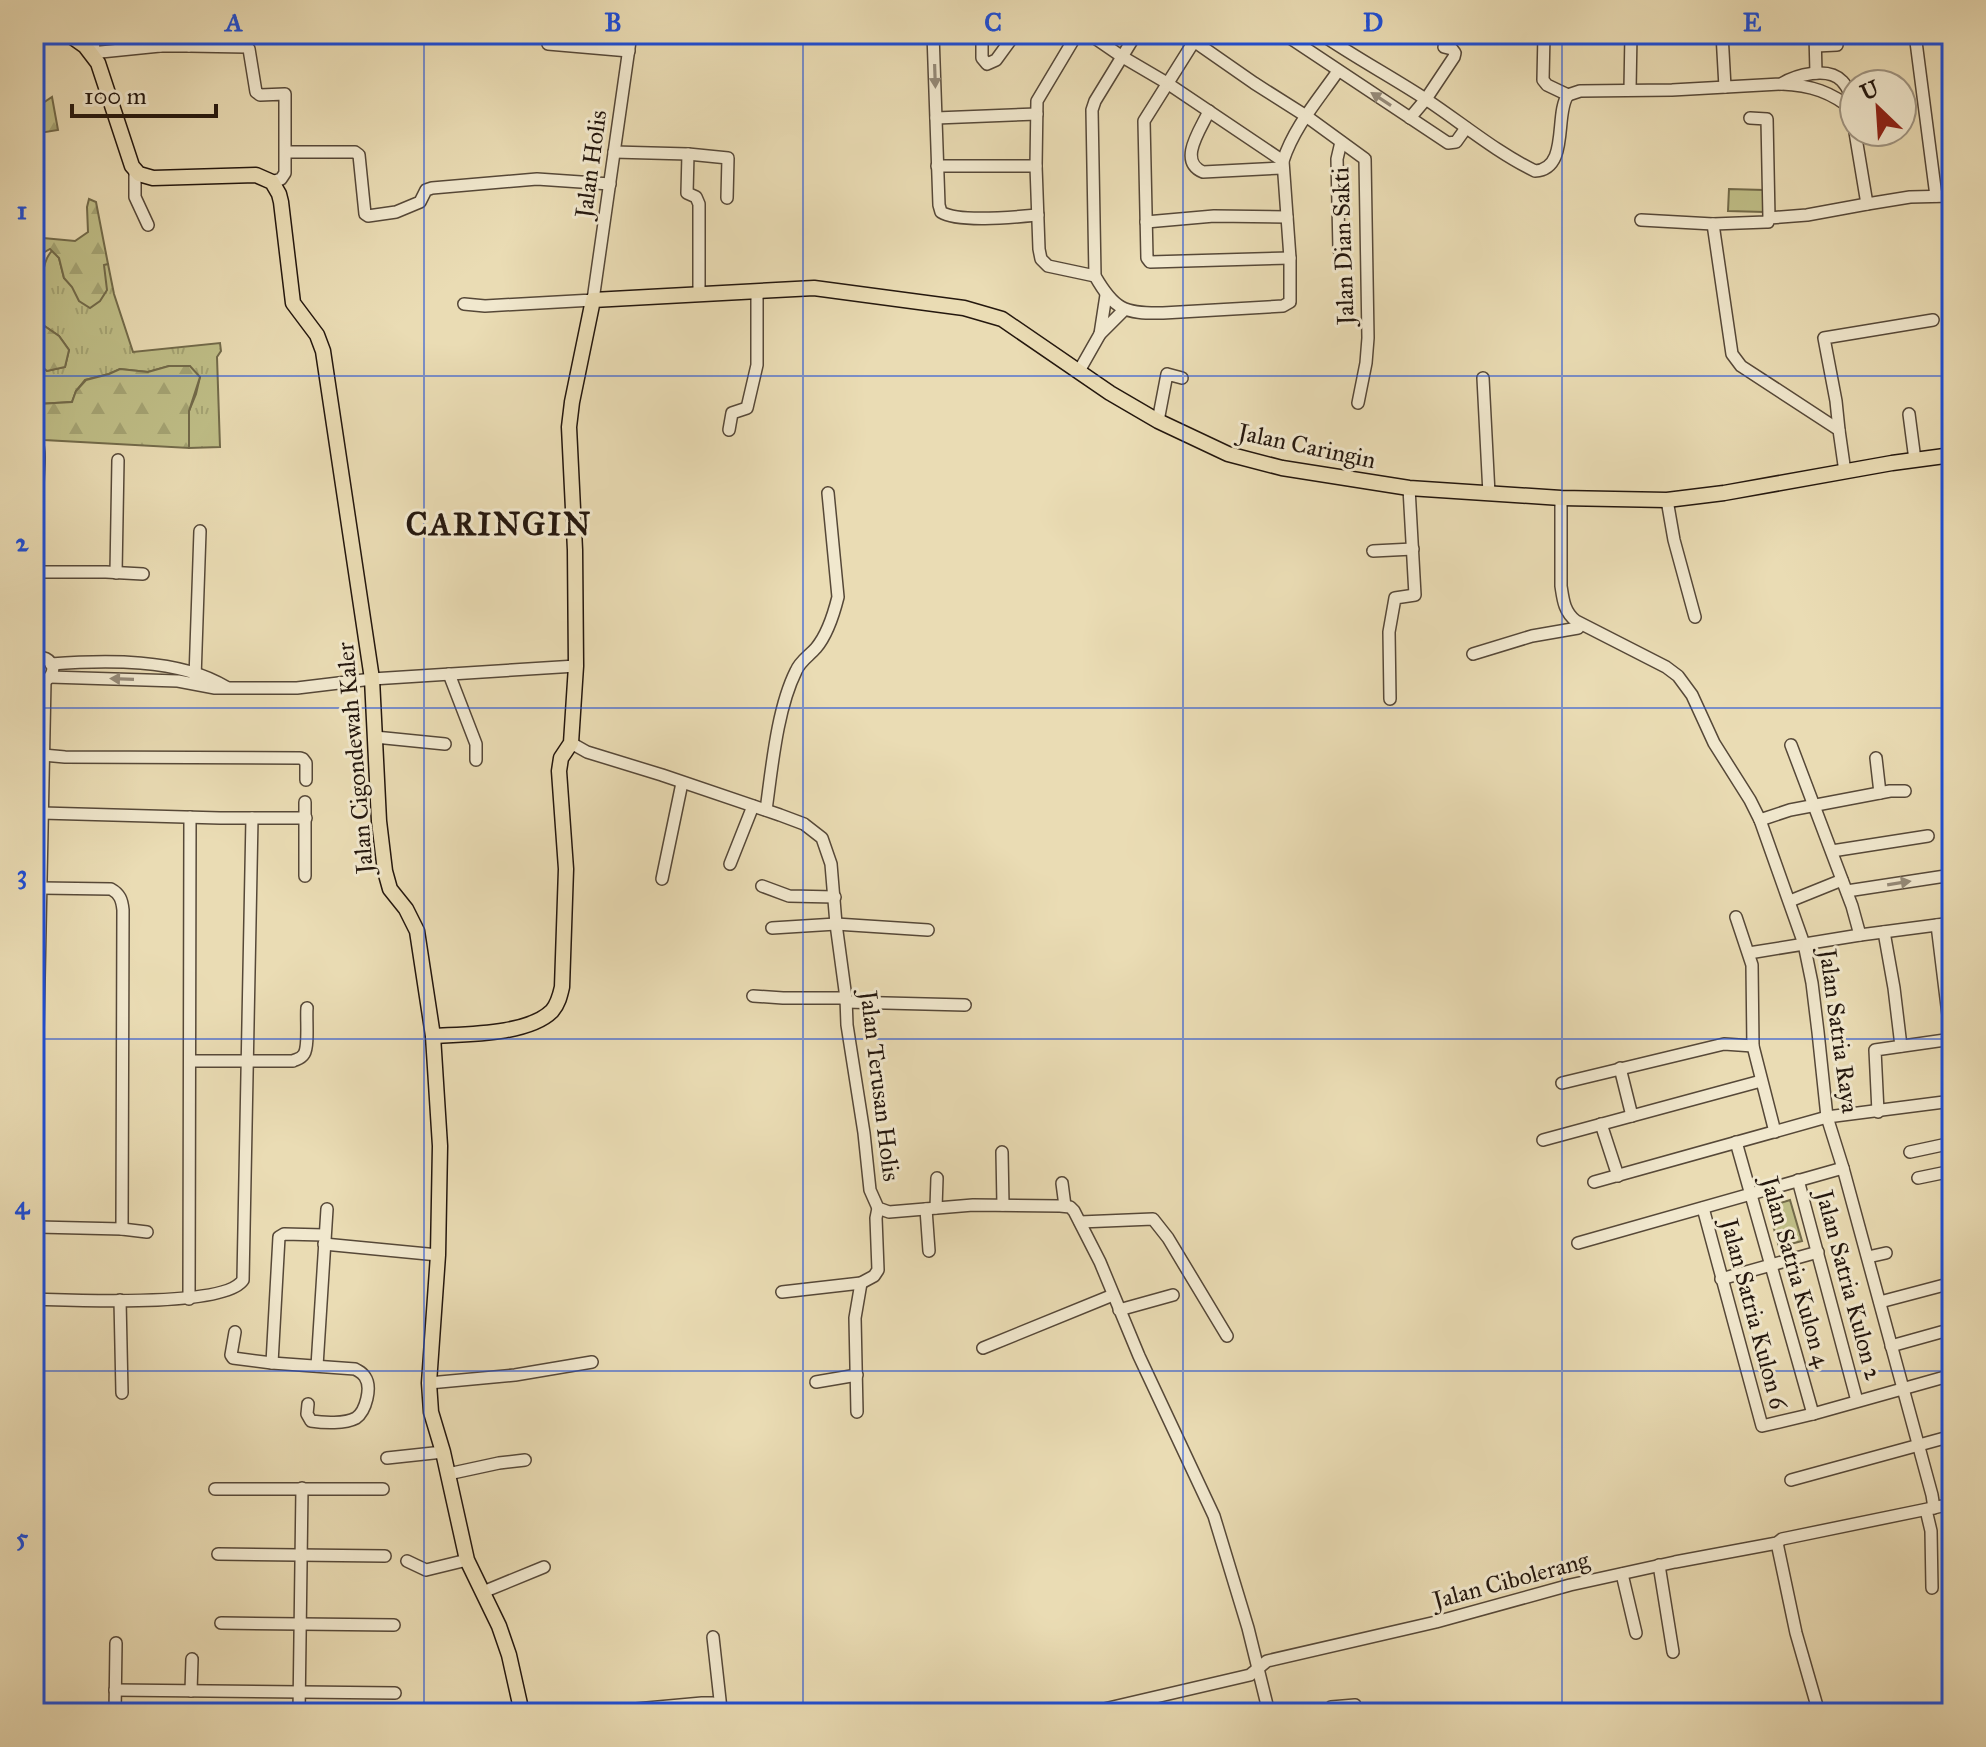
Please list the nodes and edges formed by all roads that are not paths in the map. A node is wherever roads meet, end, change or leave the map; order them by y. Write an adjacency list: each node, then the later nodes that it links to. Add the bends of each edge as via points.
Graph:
1 (68, 34): 26 (main road)
2 (93, 34): 26 (street)
3 (156, 34): 23 (street)
4 (631, 34): 25 (street, Jalan Holis)
5 (895, 34): 18 (street)
6 (933, 34): 41 (street, one-way to 41)
7 (982, 34): 8 (street, via 982,58 992,64)
8 (1015, 34)
9 (1077, 34): 39 (street, via 1038,96)
10 (1089, 34): 27 (street)
11 (1136, 34): 27 (street)
12 (1284, 34): 28 (street)
13 (1321, 34): 36 (street)
14 (1544, 34): 35 (street, via 1543,80)
15 (1631, 34): 34 (street)
16 (1722, 34): 33 (street)
17 (1915, 34): 56 (street)
18 (799, 36)
19 (190, 40): 23 (street); 47 (street, via 249,49 256,92 285,94)
20 (1816, 40): 22 (street); 29 (street)
21 (548, 44): 25 (street)
22 (1837, 45)
23 (160, 46): 26 (street)
24 (1444, 47): 36 (street, via 1452,49 1454,57)
25 (629, 51): 48 (street, Jalan Holis)
26 (92, 52): 53 (main road)
27 (1121, 56): 31 (street); 69 (street, via 1092,110)
28 (1338, 71): 40 (street); 42 (street, one-way to 28)
29 (1816, 73): 30 (street); 32 (street)
30 (1838, 78)
31 (1167, 83): 38 (street); 40 (street, Jalan Dian Sakti, via 1190,44 1198,44); 64 (street, via 1144,121)
32 (1781, 84): 33 (street); 37 (street, via 1800,84)
33 (1725, 87): 34 (street)
34 (1630, 89): 35 (street)
35 (1568, 95): 44 (street, via 1557,150 1541,171)
36 (1426, 99): 42 (street); 44 (street)
37 (1838, 99)
38 (1209, 111): 50 (street); 50 (street, via 1190,154 1196,169)
39 (1037, 114): 41 (street); 52 (street)
40 (1306, 116): 45 (street, Jalan Dian Sakti); 50 (street)
41 (936, 118): 51 (street)
42 (1410, 118): 44 (street, via 1450,143)
43 (1750, 118): 62 (street, via 1767,119)
44 (1466, 128)
45 (1341, 142): 67 (street); 81 (street, Jalan Dian Sakti, via 1365,163 1368,338)
46 (1858, 148): 59 (street)
47 (287, 152): 54 (street, via 285,173); 55 (street, via 359,155 368,216 420,202 432,188 537,179)
48 (614, 152): 49 (street); 55 (street, Jalan Holis)
49 (688, 154): 58 (street, via 728,158); 71 (street, via 687,193 699,204)
50 (1282, 164): 61 (street)
51 (937, 166): 52 (street); 60 (street, via 943,214)
52 (1036, 166): 60 (street)
53 (135, 171): 54 (main road, via 153,178 253,174); 66 (street, via 135,197)
54 (272, 182): 113 (main road, Jalan Cigondewah Kaler, via 281,202 293,303 317,335 326,364)
55 (610, 184): 73 (street, Jalan Holis)
56 (1936, 196): 57 (street); 59 (street)
57 (1951, 196)
58 (727, 198)
59 (1867, 204): 62 (street)
60 (1038, 215): 69 (street, via 1044,263)
61 (1287, 217): 64 (street); 68 (street)
62 (1769, 218): 65 (street)
63 (1641, 220): 65 (street)
64 (1146, 222): 68 (street, via 1150,262)
65 (1713, 224): 85 (street, via 1732,354 1741,366)
66 (148, 225)
67 (1339, 250)
68 (1290, 258): 75 (street, via 1287,304 1147,314)
69 (1095, 276): 72 (street)
70 (757, 291): 71 (main road, Jalan Caringin); 78 (main road, Jalan Caringin, via 818,288 993,315); 84 (street, via 755,377 747,408 732,413)
71 (699, 293): 73 (main road, Jalan Caringin)
72 (1106, 295): 75 (street); 77 (street)
73 (593, 300): 74 (street); 109 (main road, via 569,427)
74 (464, 304)
75 (1124, 310): 77 (street)
76 (1933, 320): 85 (street, via 1824,338)
77 (1100, 334): 78 (street)
78 (1079, 371): 83 (main road, Jalan Caringin)
79 (1182, 378): 83 (street, via 1166,376)
80 (1483, 378): 93 (street)
81 (1358, 403)
82 (1909, 414): 89 (street)
83 (1158, 421): 91 (main road, Jalan Caringin, via 1261,464)
84 (729, 430)
85 (1839, 430): 90 (street)
86 (34, 435): 99 (street)
87 (1952, 455): 89 (main road, Jalan Caringin)
88 (118, 460): 101 (street)
89 (1915, 460): 90 (main road, Jalan Caringin)
90 (1845, 472): 95 (main road, Jalan Caringin)
91 (1409, 488): 93 (main road, Jalan Caringin); 97 (street)
92 (828, 493): 130 (street, via 838,597 819,643 792,678)
93 (1489, 494): 94 (main road, Jalan Caringin)
94 (1561, 498): 95 (main road, Jalan Caringin); 134 (street, Jalan Satria Raya, via 1561,586 1570,617 1678,676)
95 (1667, 500): 104 (street)
96 (200, 531): 111 (street)
97 (1413, 549): 98 (street); 114 (street, via 1415,595 1396,597 1390,628)
98 (1373, 551)
99 (34, 559): 100 (street)
100 (34, 572): 101 (street); 103 (street)
101 (116, 573): 102 (street)
102 (143, 574)
103 (34, 596)
104 (1695, 617)
105 (1578, 628): 106 (street)
106 (1473, 654)
107 (34, 659): 108 (street)
108 (51, 664): 111 (street, via 167,666); 112 (street)
109 (576, 666): 110 (street); 116 (main road)
110 (449, 674): 113 (street); 121 (street, via 476,744)
111 (195, 677): 112 (street, one-way to 112); 113 (street, via 226,687 297,688)
112 (43, 679): 119 (street)
113 (372, 679): 115 (main road, Jalan Cigondewah Kaler)
114 (1390, 699)
115 (375, 737): 117 (street); 162 (main road, Jalan Cigondewah Kaler, via 385,871 390,889 417,931)
116 (571, 743): 123 (street, Jalan Terusan Holis); 162 (main road, via 559,771 566,869 560,999 544,1017 518,1027)
117 (445, 744)
118 (1791, 745): 129 (street)
119 (43, 755): 122 (street, via 300,758 306,763); 127 (street)
120 (1876, 758): 125 (street)
121 (476, 760)
122 (306, 780)
123 (682, 783): 128 (street, Jalan Terusan Holis); 140 (street)
124 (1905, 791): 125 (street)
125 (1880, 793): 129 (street)
126 (305, 802): 133 (street)
127 (39, 804): 131 (street); 143 (street)
128 (753, 806): 130 (street, Jalan Terusan Holis); 137 (street)
129 (1814, 806): 134 (street); 136 (street)
130 (766, 810): 144 (street, Jalan Terusan Holis, via 804,824 822,838)
131 (190, 817): 132 (street); 167 (street)
132 (252, 818): 133 (street); 166 (street)
133 (306, 818): 139 (street)
134 (1760, 820): 145 (street, Jalan Satria Raya)
135 (1928, 836): 136 (street)
136 (1832, 851): 142 (street)
137 (730, 864)
138 (1952, 875): 142 (street, one-way to 138)
139 (305, 876)
140 (662, 879)
141 (762, 886): 144 (street, via 789,896)
142 (1844, 886): 145 (street); 153 (street)
143 (41, 888): 161 (street); 199 (street, via 111,889 121,900)
144 (835, 897): 148 (street, Jalan Terusan Holis)
145 (1790, 901): 154 (street, Jalan Satria Raya)
146 (1736, 917): 155 (street)
147 (1952, 923): 149 (street)
148 (836, 924): 150 (street); 151 (street); 158 (street, Jalan Terusan Holis)
149 (1937, 925): 152 (street); 156 (street)
150 (772, 928)
151 (928, 930)
152 (1884, 932): 153 (street); 165 (street)
153 (1860, 935): 154 (street)
154 (1804, 944): 155 (street); 174 (street, Jalan Satria Raya)
155 (1749, 953): 164 (street)
156 (1948, 987): 163 (street)
157 (753, 996): 158 (street)
158 (846, 1000): 159 (street); 193 (street, Jalan Terusan Holis, via 870,1190)
159 (965, 1005)
160 (307, 1008): 166 (street, via 301,1058)
161 (36, 1028): 198 (street)
162 (433, 1036): 206 (main road, Jalan Cigondewah Kaler, via 440,1126)
163 (1952, 1039): 165 (street)
164 (1753, 1046): 168 (street, via 1724,1044); 169 (street)
165 (1901, 1046): 172 (street, via 1875,1050)
166 (248, 1060): 167 (street); 215 (street, via 243,1280 229,1291)
167 (190, 1061): 215 (street)
168 (1620, 1068): 170 (street); 173 (street)
169 (1761, 1081): 173 (street); 176 (street)
170 (1562, 1083)
171 (1952, 1101): 172 (street)
172 (1878, 1112): 174 (street)
173 (1632, 1116): 175 (street)
174 (1827, 1117): 176 (street); 182 (street, Jalan Satria Raya)
175 (1601, 1124): 177 (street); 184 (street)
176 (1775, 1132): 178 (street)
177 (1543, 1140)
178 (1736, 1142): 184 (street); 190 (street, Jalan Satria Kulon 4)
179 (1952, 1143): 181 (street)
180 (1002, 1152): 191 (street)
181 (1910, 1152)
182 (1843, 1168): 187 (street); 207 (street, Jalan Satria Raya)
183 (1952, 1171): 186 (street)
184 (1618, 1176): 188 (street)
185 (937, 1178): 196 (street)
186 (1918, 1178)
187 (1798, 1180): 190 (street); 204 (street, Jalan Satria Kulon 2)
188 (1594, 1182)
189 (1062, 1183): 192 (street)
190 (1751, 1194): 194 (street); 208 (street, Jalan Satria Kulon 4)
191 (1003, 1205): 192 (street, Jalan Terusan Holis); 196 (street, Jalan Terusan Holis)
192 (1065, 1206): 197 (street)
193 (878, 1208): 196 (street, Jalan Terusan Holis); 210 (street, via 878,1270)
194 (1703, 1208): 202 (street); 209 (street, Jalan Satria Kulon 6)
195 (327, 1209): 201 (street)
196 (931, 1209): 203 (street)
197 (1080, 1222): 213 (street); 222 (street, via 1153,1219)
198 (38, 1227): 199 (street); 216 (street)
199 (122, 1229): 200 (street)
200 (147, 1232)
201 (324, 1240): 206 (street); 226 (street, via 279,1237); 227 (street)
202 (1578, 1243)
203 (929, 1251)
204 (1818, 1252): 208 (street); 234 (street, Jalan Satria Kulon 2)
205 (1886, 1253): 207 (street)
206 (438, 1255): 231 (main road, Jalan Cigondewah Kaler)
207 (1868, 1257): 218 (street, Jalan Satria Raya)
208 (1770, 1265): 209 (street); 237 (street, Jalan Satria Kulon 4)
209 (1721, 1279): 237 (street, Jalan Satria Kulon 6, via 1762,1426)
210 (861, 1283): 212 (street); 228 (street, via 855,1318)
211 (1952, 1283): 218 (street)
212 (782, 1292)
213 (1113, 1295): 219 (street); 224 (street)
214 (1173, 1295): 219 (street)
215 (189, 1299): 217 (street)
216 (36, 1300): 217 (street); 261 (street)
217 (120, 1300): 233 (street)
218 (1880, 1302): 223 (street, Jalan Satria Raya)
219 (1119, 1310): 270 (street, via 1214,1516)
220 (1952, 1329): 223 (street)
221 (235, 1332): 226 (street, via 231,1357)
222 (1227, 1336)
223 (1891, 1346): 232 (street, Jalan Satria Raya)
224 (983, 1348)
225 (592, 1362): 231 (street)
226 (272, 1363): 227 (street)
227 (317, 1366): 235 (street, via 362,1373 368,1384 366,1403 352,1420 316,1422 308,1418)
228 (857, 1375): 230 (street); 236 (street)
229 (1952, 1375): 232 (street)
230 (816, 1382)
231 (429, 1383): 240 (main road, Jalan Cigondewah Kaler)
232 (1902, 1388): 234 (street); 239 (street, Jalan Satria Raya)
233 (122, 1393)
234 (1857, 1401): 237 (street)
235 (308, 1404)
236 (857, 1412)
237 (1813, 1414)
238 (1952, 1436): 239 (street)
239 (1918, 1445): 244 (street); 249 (street, Jalan Satria Raya, via 1932,1495)
240 (443, 1452): 241 (street); 243 (main road, Jalan Cigondewah Kaler)
241 (387, 1458)
242 (525, 1460): 243 (street)
243 (448, 1474): 254 (main road, Jalan Cigondewah Kaler)
244 (1791, 1480)
245 (302, 1488): 246 (street); 247 (street); 252 (street)
246 (215, 1489)
247 (383, 1489)
248 (1952, 1504): 249 (street, Jalan Cibolerang)
249 (1930, 1509): 250 (street, Jalan Cibolerang); 259 (street, Jalan Satria Raya)
250 (1777, 1543): 256 (street, Jalan Cibolerang); 287 (street)
251 (218, 1554): 252 (street)
252 (301, 1555): 253 (street); 263 (street)
253 (385, 1556)
254 (467, 1560): 255 (street, via 426,1570); 260 (main road, Jalan Cigondewah Kaler)
255 (407, 1561)
256 (1659, 1565): 258 (street, Jalan Cibolerang); 268 (street)
257 (544, 1567): 260 (street)
258 (1622, 1574): 265 (street); 270 (street, Jalan Cibolerang)
259 (1932, 1588)
260 (483, 1592): 278 (main road, Jalan Cigondewah Kaler, via 509,1655)
261 (34, 1605)
262 (221, 1623): 263 (street)
263 (301, 1624): 264 (street); 274 (street)
264 (394, 1625)
265 (1636, 1633)
266 (713, 1637): 277 (street)
267 (116, 1643): 272 (street)
268 (1673, 1652)
269 (192, 1659): 273 (street)
270 (1258, 1667): 284 (street, Jalan Cibolerang, via 1250,1675); 285 (street)
271 (34, 1681): 279 (street)
272 (115, 1690): 273 (street); 280 (street)
273 (191, 1691): 274 (street)
274 (300, 1692): 275 (street); 281 (street)
275 (395, 1693)
276 (1331, 1707): 286 (street, via 1355,1705)
277 (721, 1710): 283 (street, via 702,1703)
278 (522, 1711): 282 (street)
279 (34, 1713)
280 (115, 1713)
281 (299, 1713)
282 (483, 1713)
283 (634, 1713)
284 (1087, 1713)
285 (1269, 1713)
286 (1358, 1713)
287 (1819, 1713)

